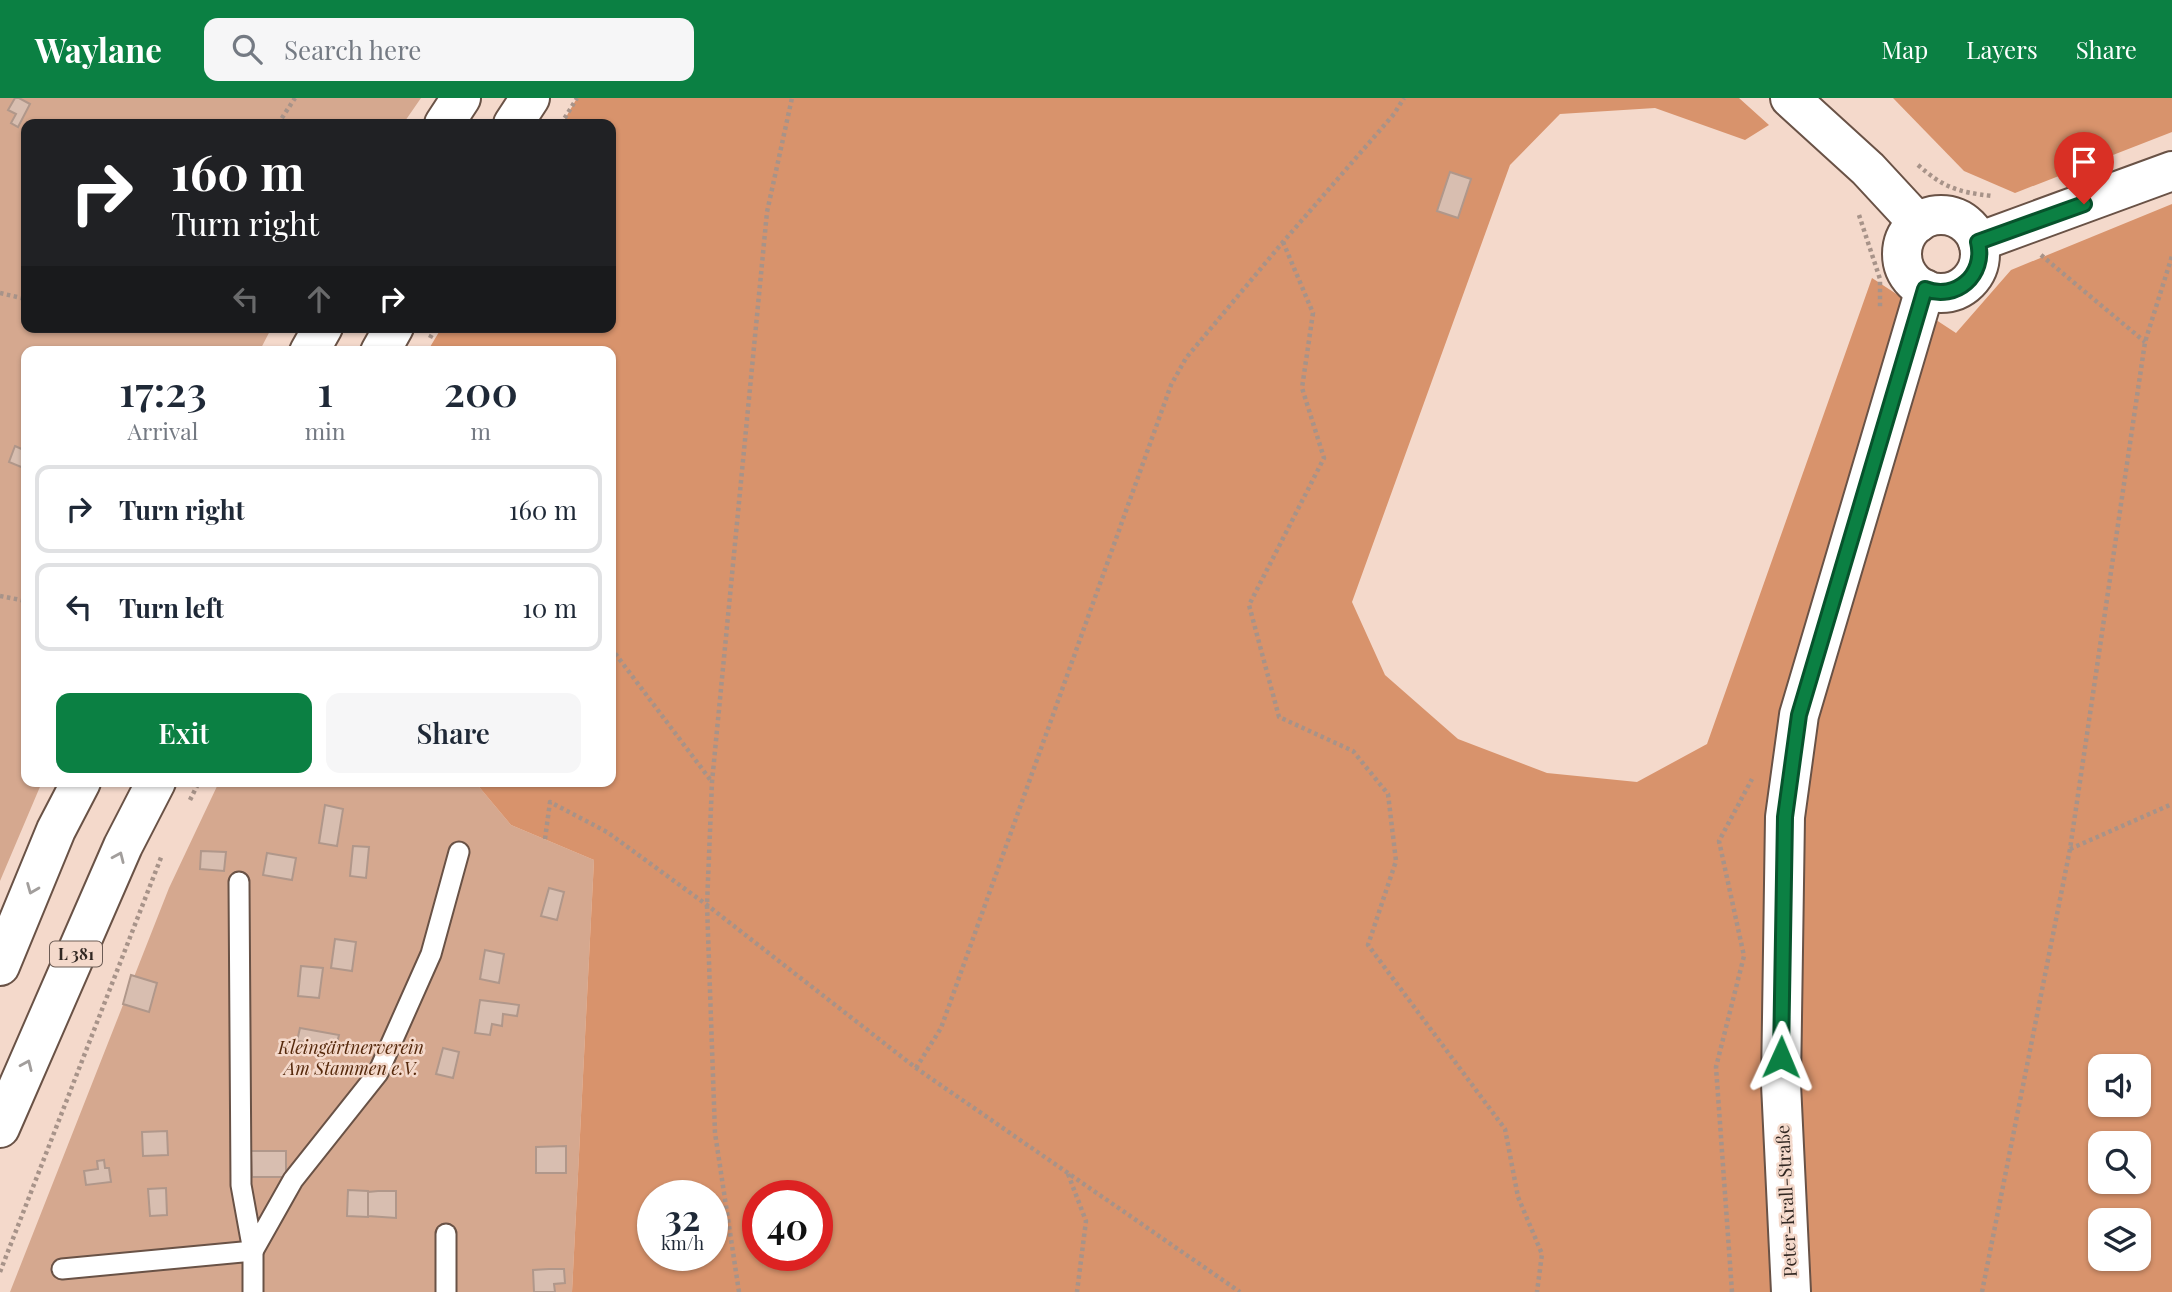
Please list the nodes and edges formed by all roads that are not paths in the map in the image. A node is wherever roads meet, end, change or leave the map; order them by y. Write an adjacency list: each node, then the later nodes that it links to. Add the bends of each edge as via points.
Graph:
1 (461, 98): 4 (street)
2 (530, 98): 5 (street)
3 (1790, 98): 7 (street, via 1868,169)
4 (447, 119)
5 (516, 119)
6 (2172, 171): 8 (street)
7 (1918, 223): 8 (street, via 1935,216 1954,217 1969,227); 9 (street, via 1902,251 1909,276)
8 (1978, 242): 9 (street, via 1976,272 1966,283 1946,292)
9 (1925, 289): 21 (street, Peter-Krall-Straße, via 1799,715 1785,817 1781,1084)
10 (78, 787): 14 (street, one-way to 14)
11 (153, 787): 15 (street, L 381, one-way to 11, via 123,846)
12 (459, 852): 17 (lane, via 431,954 378,1073 293,1180)
13 (239, 882): 17 (lane, via 241,1185)
14 (0, 966)
15 (0, 1128)
16 (446, 1234): 20 (lane)
17 (253, 1251): 18 (lane); 19 (lane)
18 (62, 1269)
19 (253, 1292)
20 (446, 1292)
21 (1791, 1292)

